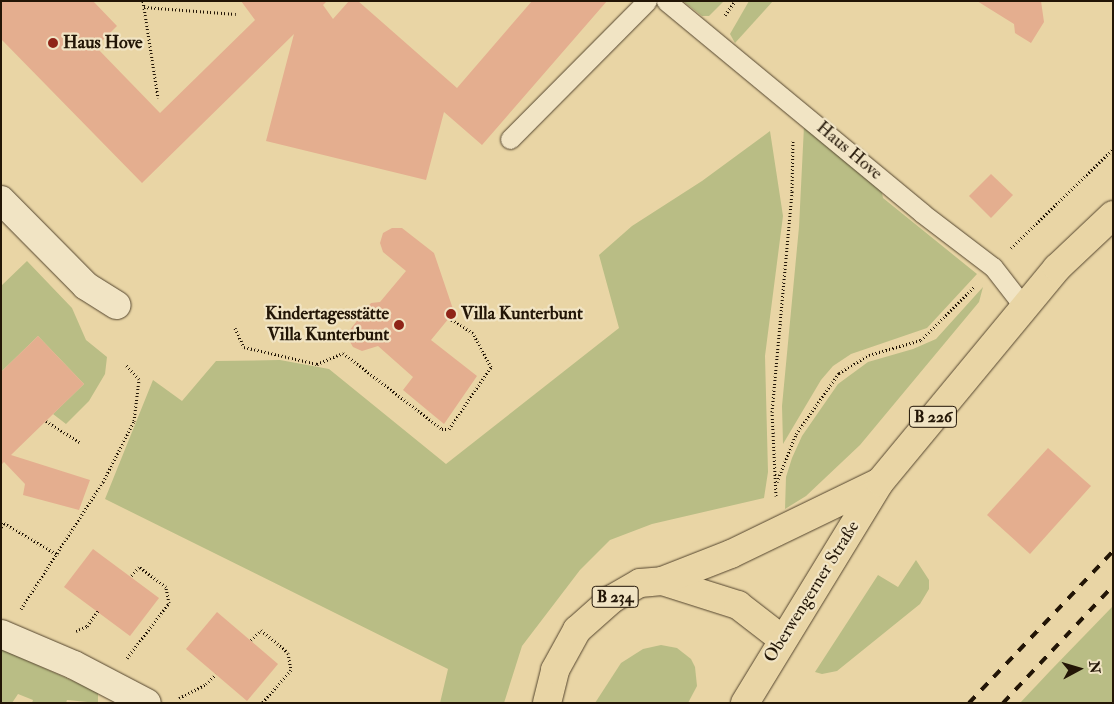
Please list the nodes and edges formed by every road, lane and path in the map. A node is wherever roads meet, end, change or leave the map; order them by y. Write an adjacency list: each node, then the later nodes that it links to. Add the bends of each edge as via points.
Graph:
1 (144, 1): 4 (path)
2 (646, 1): 8 (lane)
3 (666, 1): 7 (lane, Haus Hove)
4 (144, 7): 5 (path); 6 (path)
5 (236, 14)
6 (158, 98)
7 (793, 104): 12 (lane, Haus Hove, via 922,213); 21 (path, via 792,191 772,412)
8 (510, 139)
9 (1113, 149): 12 (path, via 1041,216)
10 (1, 200): 13 (street, via 86,286)
11 (1113, 215): 14 (main road, B 226, via 1057,268)
12 (993, 267): 14 (lane, Haus Hove); 21 (path, via 945,320 921,340 869,355 838,373 796,434)
13 (117, 305)
14 (1024, 308): 20 (main road, B 226)
15 (449, 318): 16 (path, via 473,333 491,367 449,429 442,430 343,352 317,364 244,346)
16 (236, 328)
17 (125, 364): 24 (path, via 139,379 134,421 103,482)
18 (46, 421): 19 (path)
19 (81, 443)
20 (880, 482): 23 (main road, via 840,499); 28 (main road, Oberwengerner Straße / B 226)
21 (776, 483): 23 (path, via 776,508)
22 (1, 527): 24 (path, via 4,523)
23 (782, 531): 26 (main road)
24 (58, 555): 27 (path)
25 (130, 577): 31 (path, via 138,567 166,587 169,603)
26 (662, 580): 28 (main road, B 234, via 738,605); 35 (main road, B 234, via 640,583 612,598 577,630 555,670)
27 (3, 635): 31 (street)
28 (782, 638): 36 (main road, Oberwengerner Straße / B 226)
29 (251, 640): 34 (path, via 261,630 288,653 291,670)
30 (216, 674): 33 (path, via 206,684)
31 (108, 682): 32 (street)
32 (147, 703)
33 (173, 703)
34 (262, 703)
35 (547, 703)
36 (745, 703)

